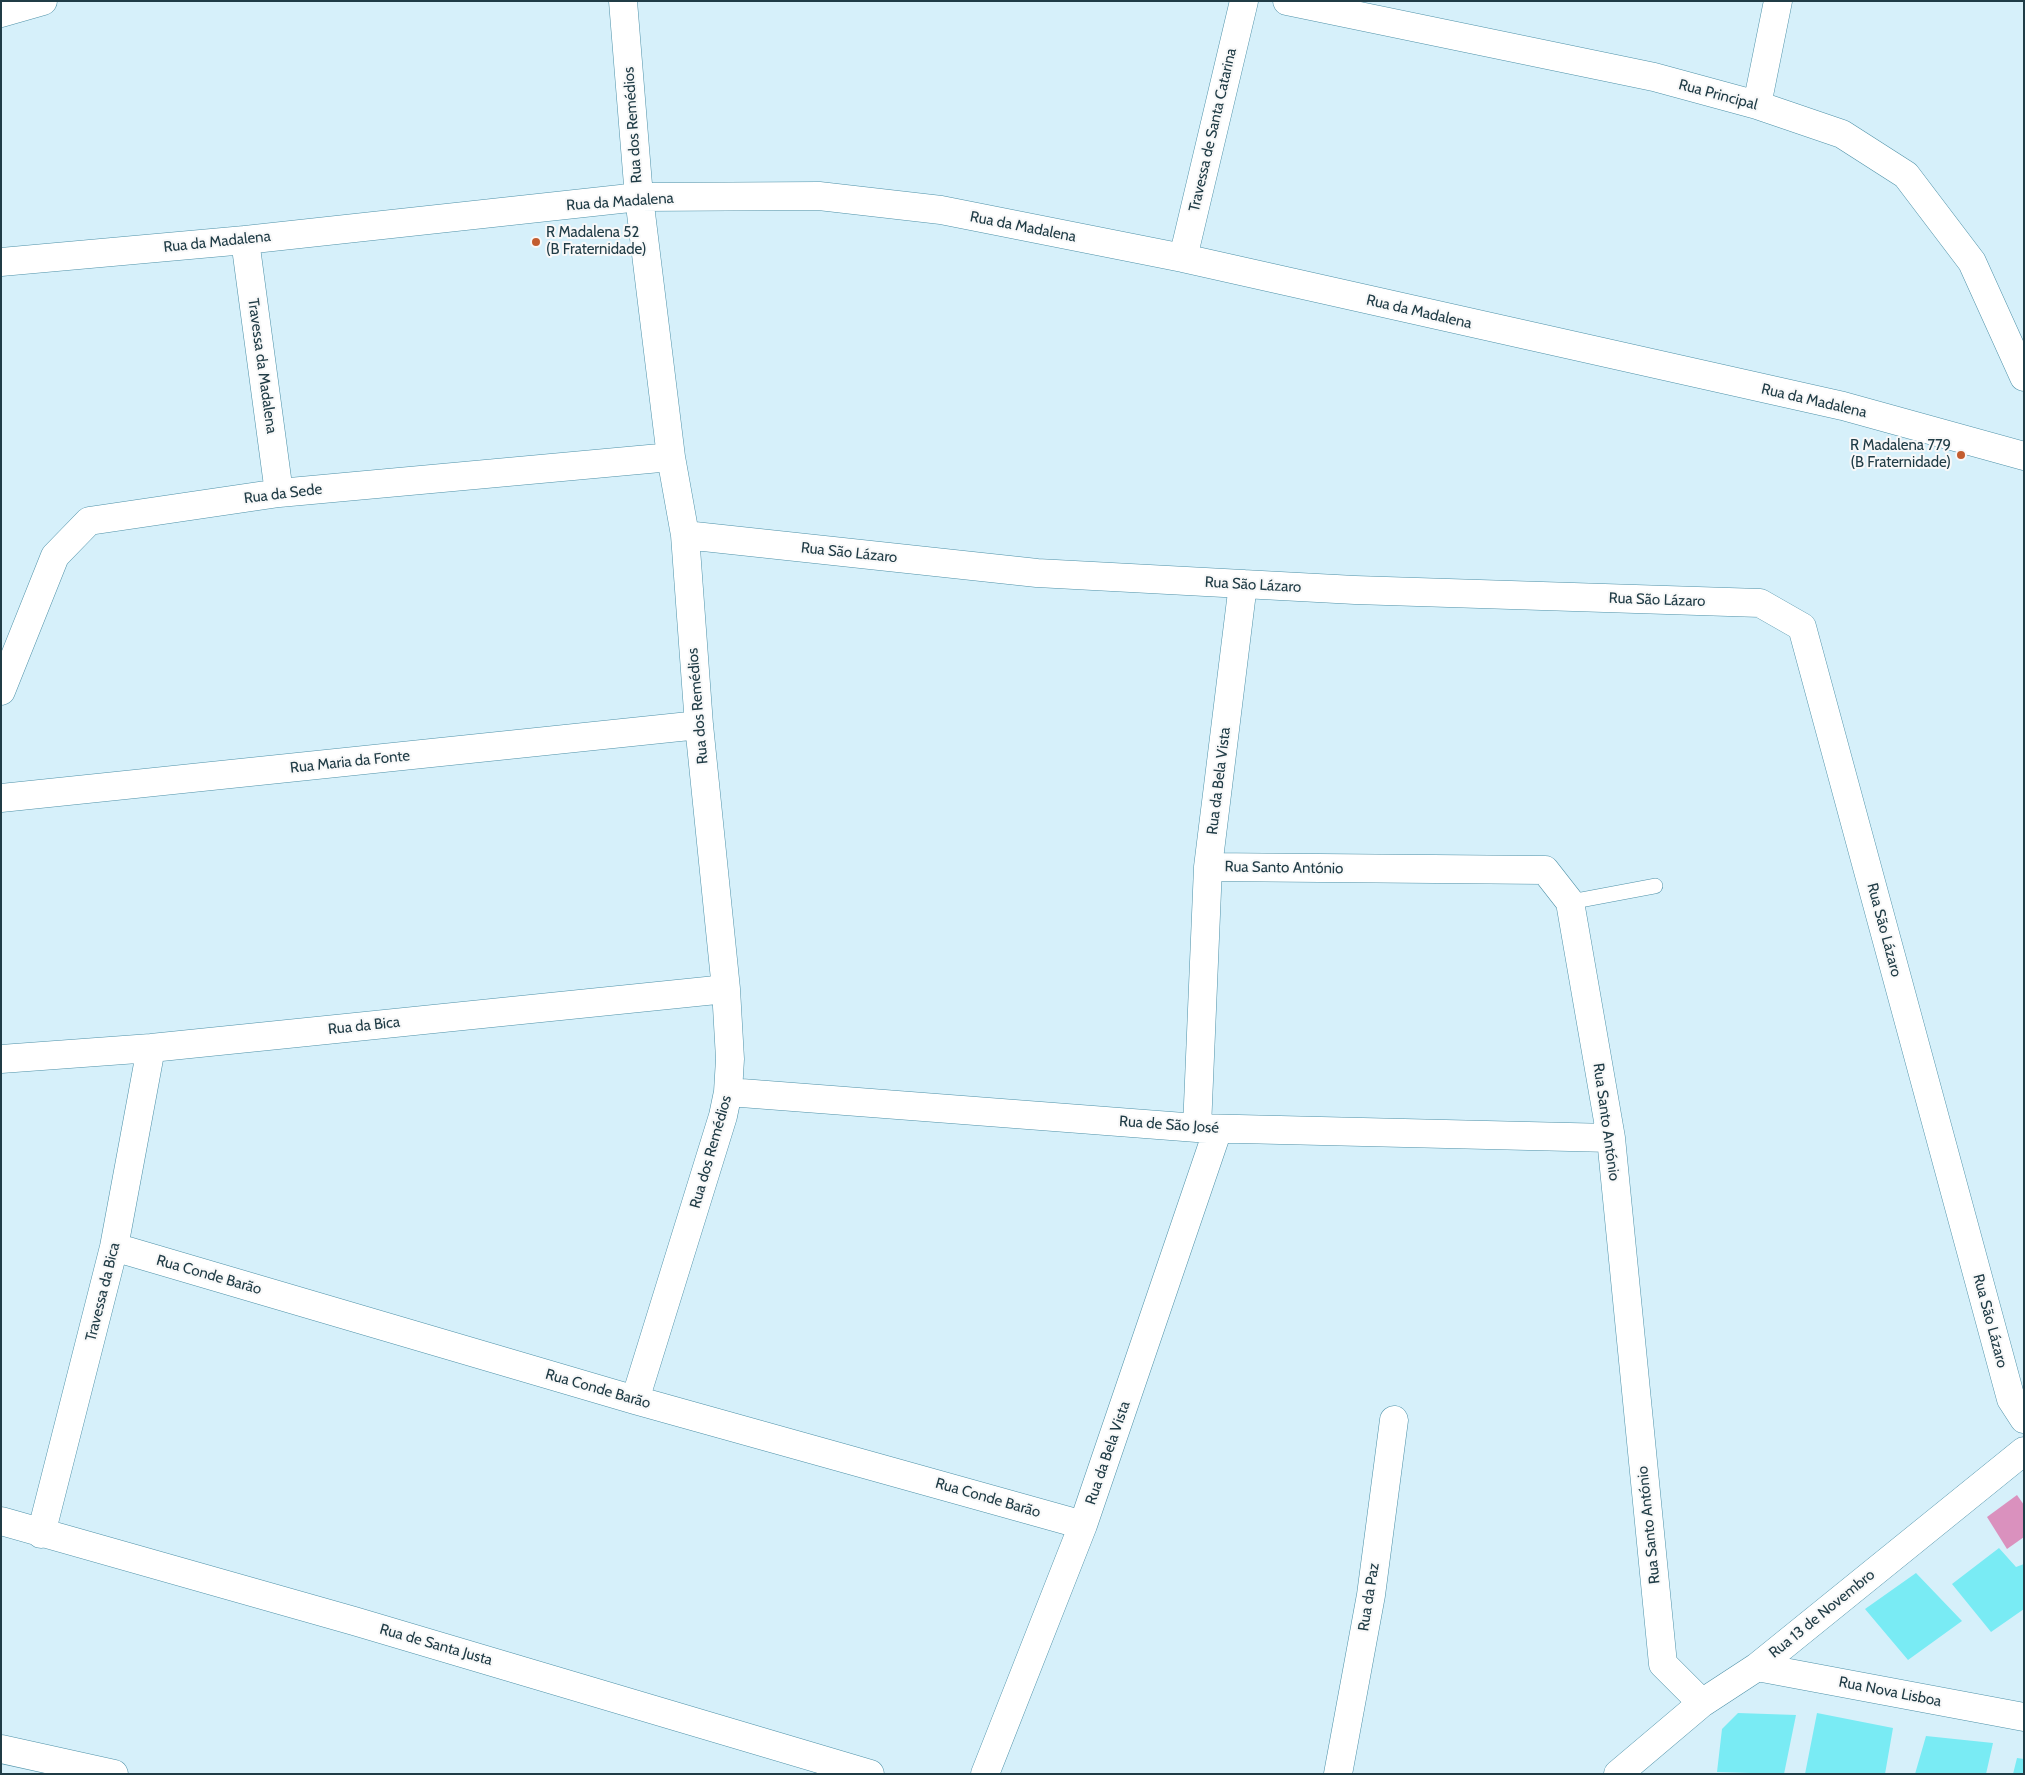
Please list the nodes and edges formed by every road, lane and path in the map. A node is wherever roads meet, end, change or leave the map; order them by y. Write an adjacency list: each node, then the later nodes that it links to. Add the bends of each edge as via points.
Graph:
1 (44, 1): 6 (main road)
2 (623, 1): 8 (main road, Rua dos Remédios)
3 (1244, 1): 10 (main road, Travessa de Santa Catarina)
4 (1287, 1): 7 (main road, Rua Principal, via 1654,77)
5 (1778, 1): 7 (main road)
6 (1, 13)
7 (1757, 105): 12 (main road, Rua Principal, via 1842,134 1906,175 1972,262)
8 (638, 197): 9 (main road, Rua da Madalena); 10 (main road, Rua da Madalena, via 818,196 941,210); 14 (main road, Rua dos Remédios)
9 (245, 240): 11 (main road, Rua da Madalena); 15 (main road, Travessa da Madalena)
10 (1183, 258): 13 (main road, Rua da Madalena, via 1843,406)
11 (1, 262)
12 (2024, 377)
13 (2024, 456)
14 (671, 457): 15 (main road, Rua da Sede); 16 (main road, Rua dos Remédios)
15 (279, 493): 18 (main road, Rua da Sede, via 89,521 55,556)
16 (685, 535): 17 (main road, Rua São Lázaro, via 1036,573); 19 (main road, Rua dos Remédios)
17 (1243, 584): 21 (main road, Rua da Bela Vista); 32 (main road, Rua São Lázaro, via 1365,591 1760,603 1802,627 2011,1399)
18 (1, 691)
19 (699, 725): 20 (main road, Rua Maria da Fonte); 24 (main road, Rua dos Remédios)
20 (1, 798)
21 (1208, 867): 23 (main road, Rua Santo António, via 1545,870); 28 (main road, Rua da Bela Vista)
22 (1655, 886): 23 (lane)
23 (1570, 902): 29 (main road, Rua Santo António)
24 (726, 989): 25 (main road, Rua da Bica); 27 (main road, Rua dos Remédios, via 730,1059)
25 (151, 1048): 26 (main road, Rua da Bica); 30 (main road, Travessa da Bica)
26 (1, 1059)
27 (728, 1092): 28 (main road, Rua de São José); 31 (main road, Rua dos Remédios)
28 (1208, 1128): 29 (main road, Rua de São José); 36 (main road, Rua da Bela Vista)
29 (1611, 1138): 39 (main road, Rua Santo António, via 1663,1664)
30 (114, 1248): 31 (main road, Rua Conde Barão); 37 (main road, Travessa da Bica)
31 (635, 1400): 36 (main road, Rua Conde Barão)
32 (2024, 1419)
33 (1394, 1420): 45 (main road, Rua da Paz, via 1371,1595)
34 (2024, 1451): 38 (main road, Rua 13 de Novembro)
35 (1, 1521): 37 (main road, Rua de Santa Justa)
36 (1083, 1525): 44 (main road, Rua da Bela Vista)
37 (41, 1534): 43 (main road, Rua de Santa Justa, via 363,1624)
38 (1757, 1667): 39 (main road, Rua 13 de Novembro); 40 (main road, Rua Nova Lisboa)
39 (1702, 1703): 46 (main road, Rua 13 de Novembro)
40 (2024, 1717)
41 (1, 1749): 42 (main road)
42 (114, 1774)
43 (870, 1774)
44 (985, 1774)
45 (1338, 1774)
46 (1618, 1774)

